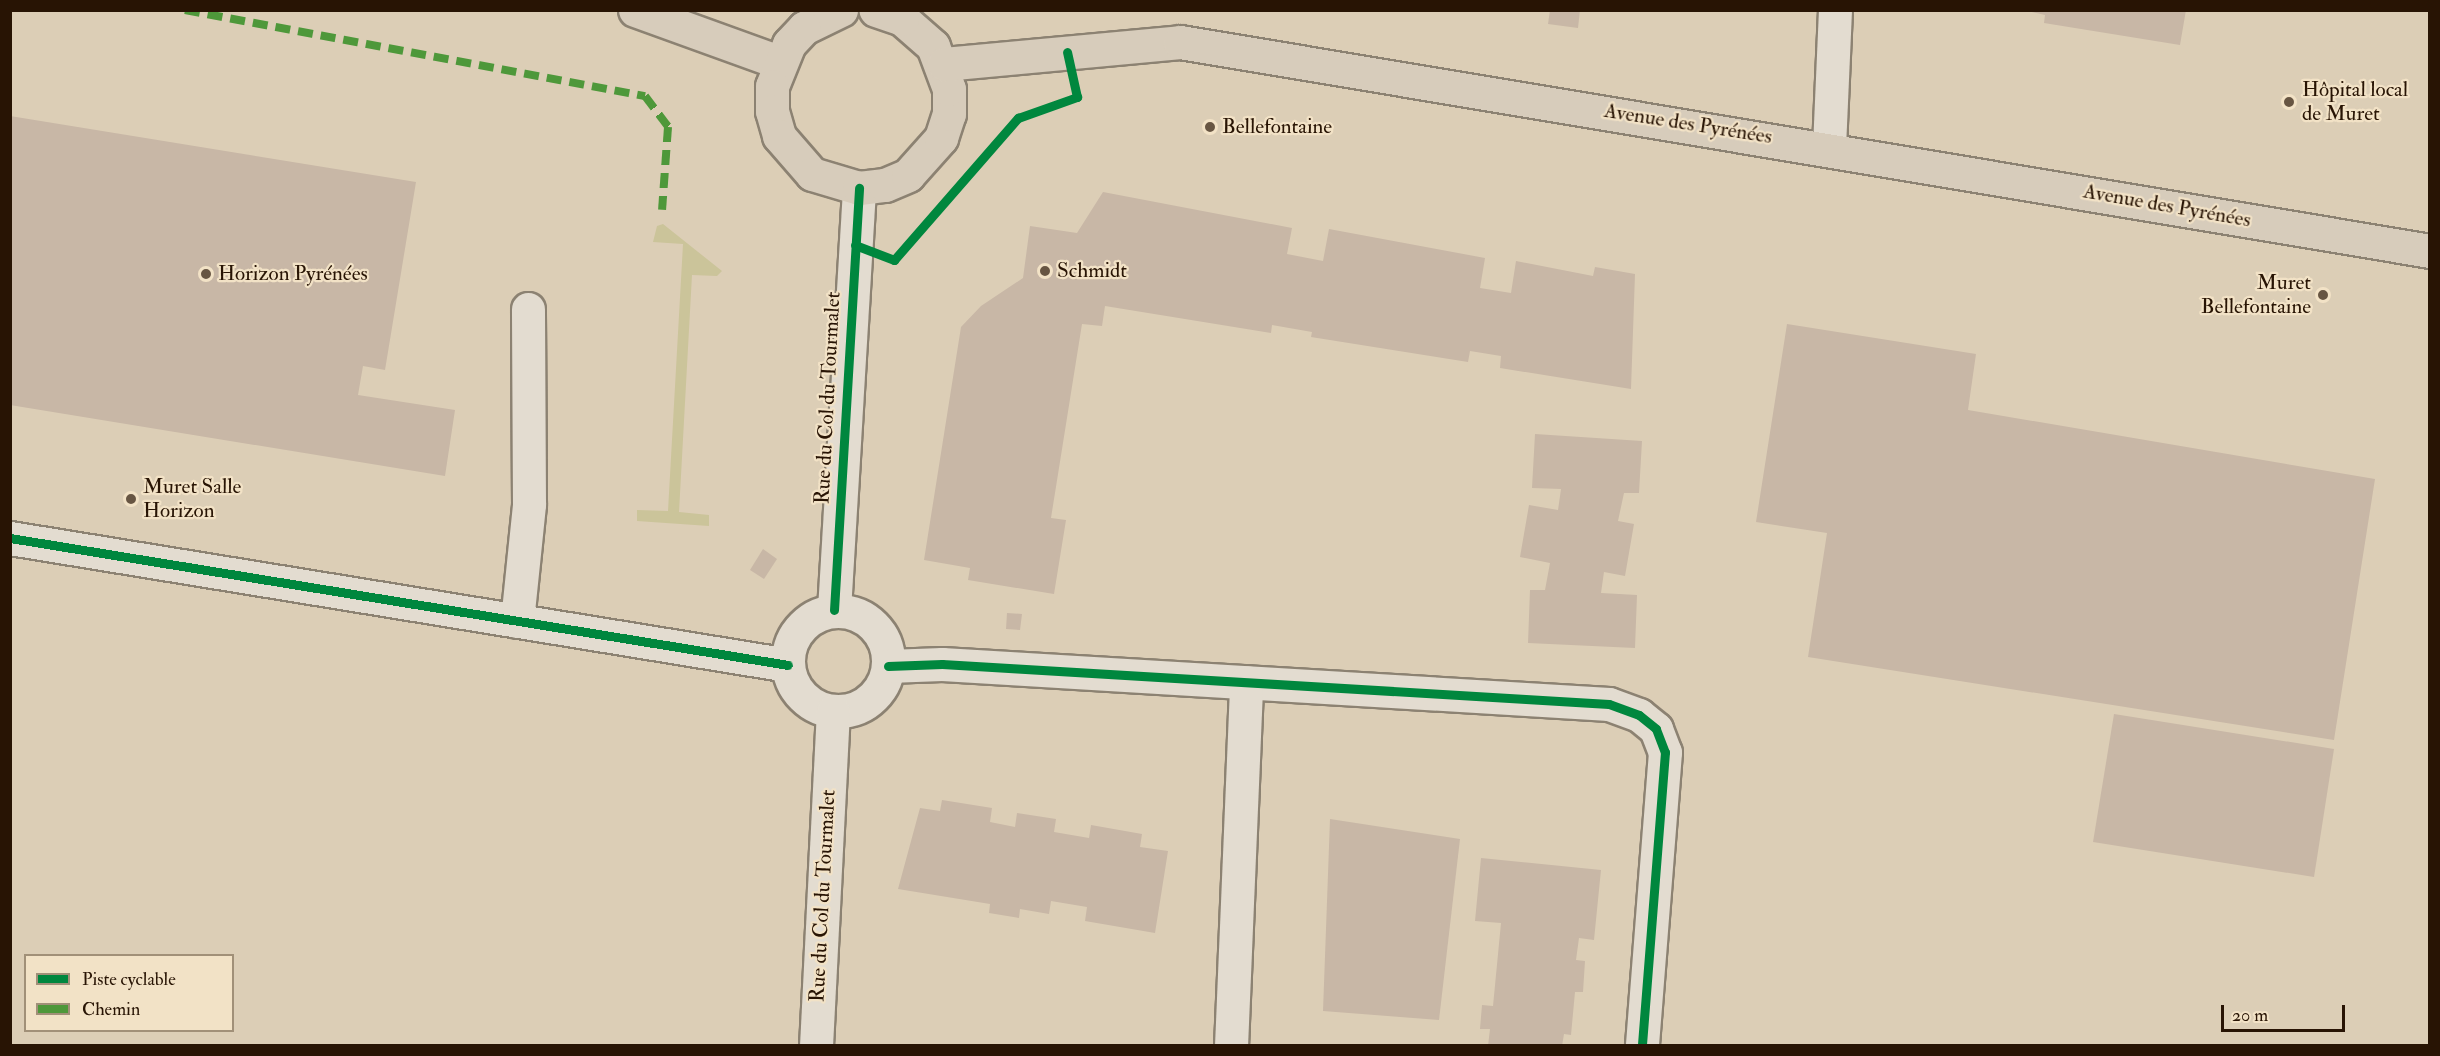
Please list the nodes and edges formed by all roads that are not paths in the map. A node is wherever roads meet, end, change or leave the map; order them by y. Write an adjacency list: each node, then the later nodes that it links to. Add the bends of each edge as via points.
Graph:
1 (635, 10): 5 (main road)
2 (841, 10): 5 (main road, via 804,28)
3 (876, 10): 6 (main road, via 920,30)
4 (1835, 10): 7 (street)
5 (779, 62): 8 (main road, via 772,86 779,136 812,174)
6 (944, 64): 7 (main road, Avenue des Pyrénées, via 1180,42); 8 (main road, via 949,114 936,145 908,175 885,185)
7 (1829, 147): 9 (main road, Avenue des Pyrénées)
8 (860, 188): 12 (street, Rue du Col du Tourmalet)
9 (2430, 251)
10 (528, 309): 13 (street, via 529,504)
11 (10, 538): 13 (street)
12 (834, 610): 14 (street, via 802,624 792,638); 15 (street, via 868,620 887,648)
13 (517, 621): 14 (street)
14 (788, 665): 17 (street, via 796,689 808,702)
15 (888, 666): 16 (street, via 942,664); 17 (street, via 873,698 858,708)
16 (1246, 682): 19 (street); 20 (street, via 1609,704 1639,715 1656,729 1665,752)
17 (833, 711): 18 (street, Rue du Col du Tourmalet)
18 (816, 1046)
19 (1231, 1046)
20 (1642, 1046)

